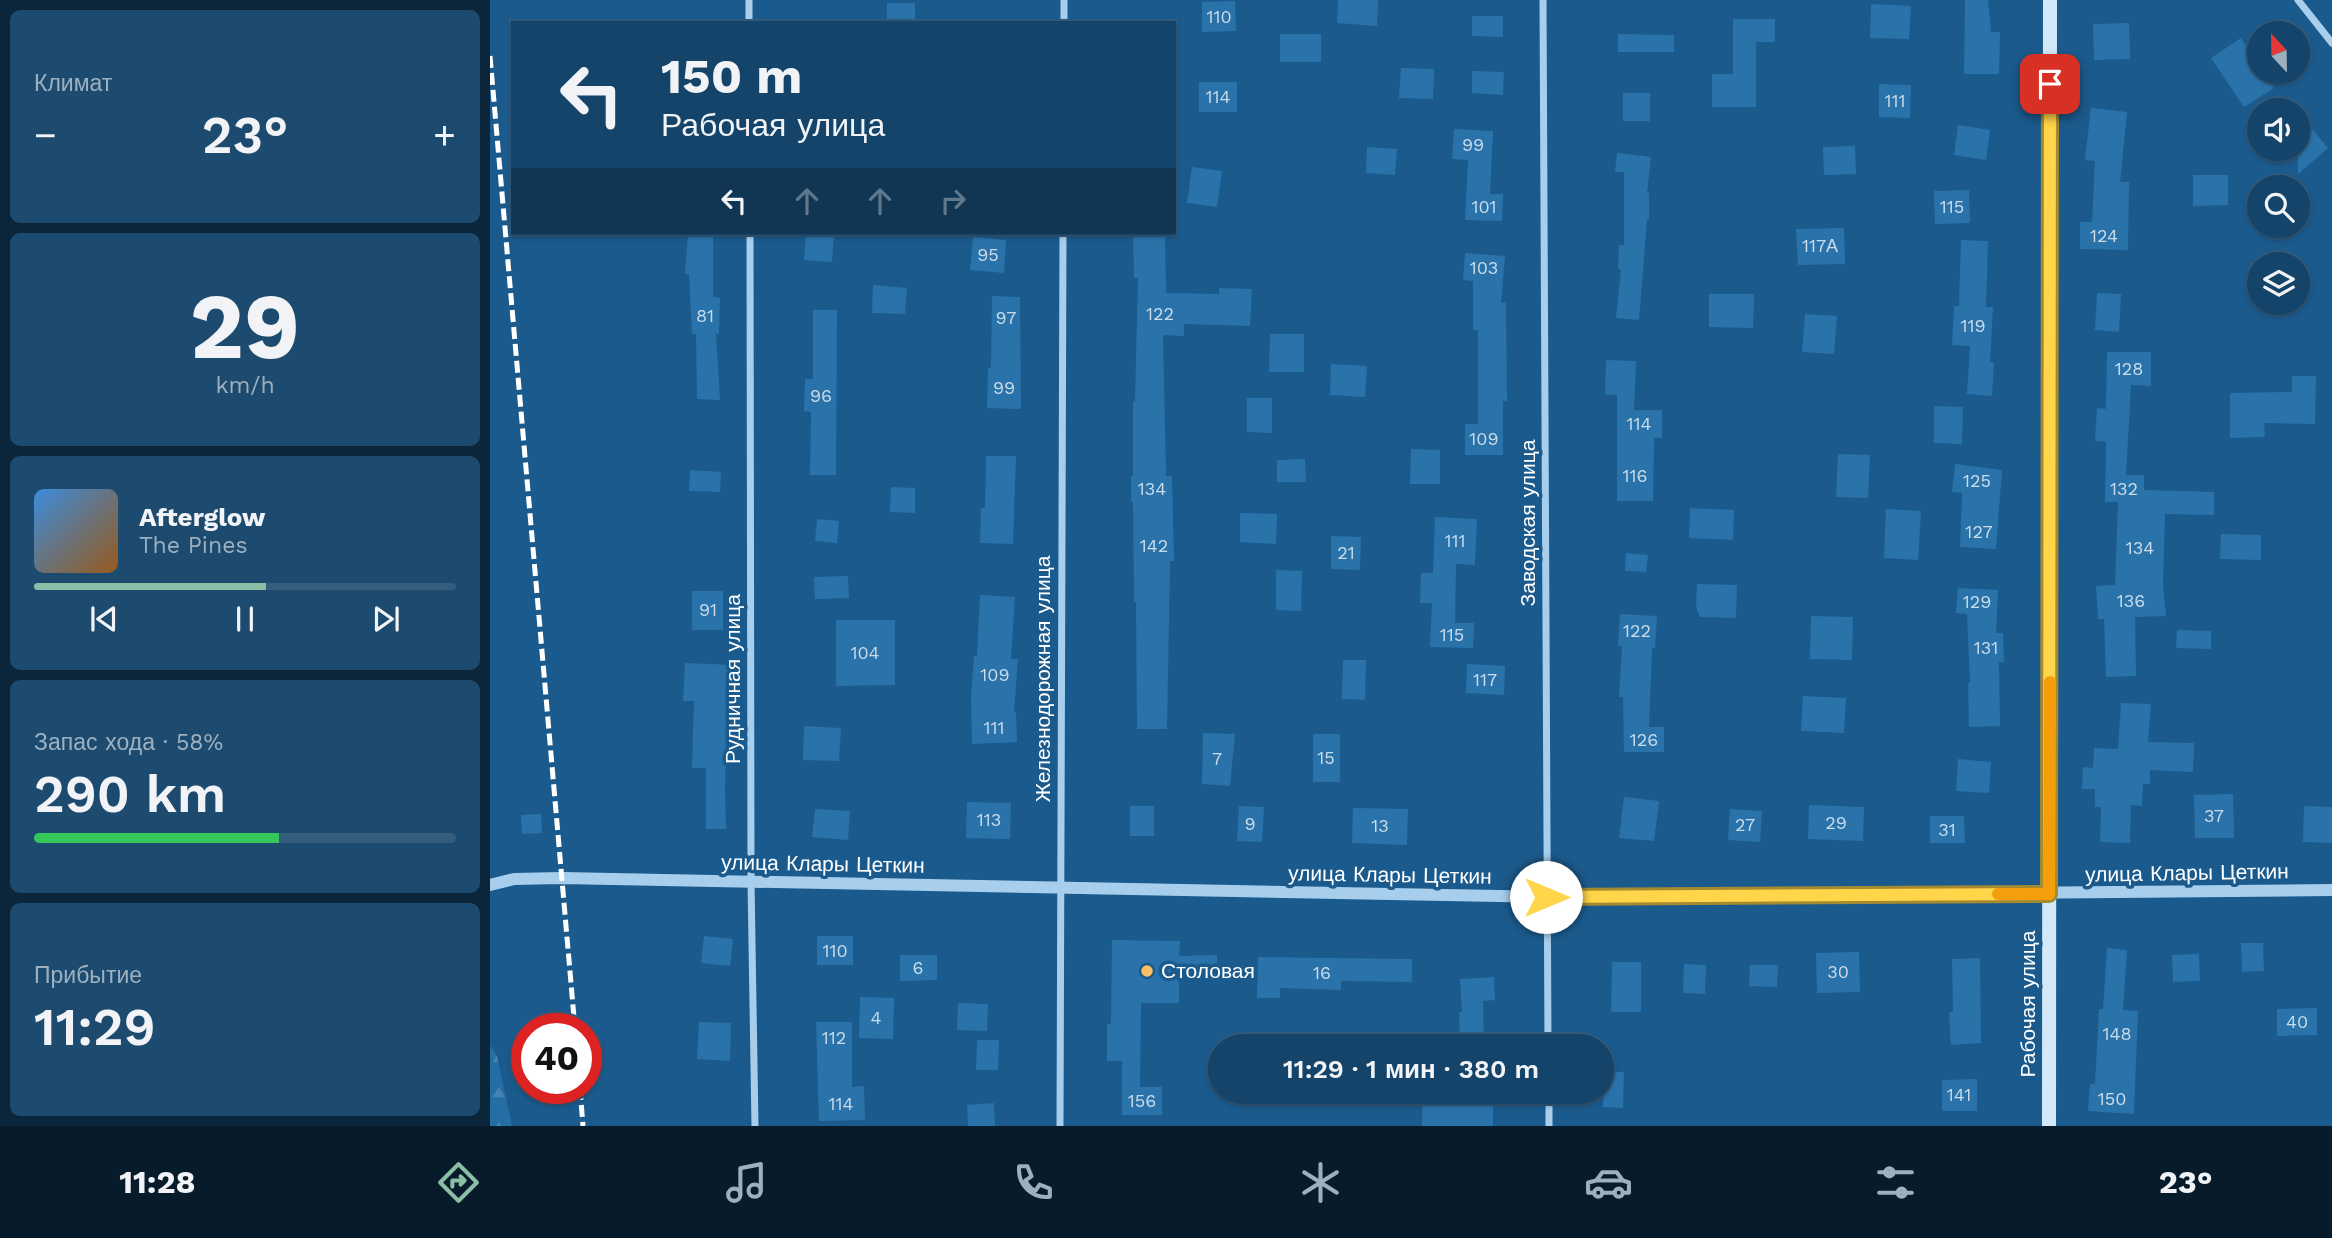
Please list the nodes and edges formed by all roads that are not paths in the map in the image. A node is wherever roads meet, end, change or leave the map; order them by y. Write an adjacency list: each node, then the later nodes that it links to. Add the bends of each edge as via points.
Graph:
1 (749, 0): 6 (street)
2 (1064, 0): 7 (street)
3 (1543, 0): 16 (street, Заводская улица)
4 (2050, 0): 15 (main road, Рабочая улица)
5 (2298, 0): 8 (street)
6 (749, 21)
7 (1064, 21)
8 (2332, 44)
9 (750, 235): 11 (street, Рудничная улица)
10 (1063, 235): 13 (street, Железнодорожная улица)
11 (751, 882): 12 (street, улица Клары Цеткин, via 562,878 514,879); 13 (street, улица Клары Цеткин); 19 (street, Рудничная улица)
12 (490, 885)
13 (1060, 888): 16 (street, улица Клары Цеткин); 20 (street, Железнодорожная улица)
14 (2332, 890): 15 (street, улица Клары Цеткин)
15 (2049, 894): 16 (street, улица Клары Цеткин); 22 (main road, Рабочая улица)
16 (1546, 897): 17 (street, Заводская улица)
17 (1548, 1034)
18 (1549, 1104): 21 (street)
19 (755, 1126)
20 (1060, 1126)
21 (1549, 1126)
22 (2049, 1126)

